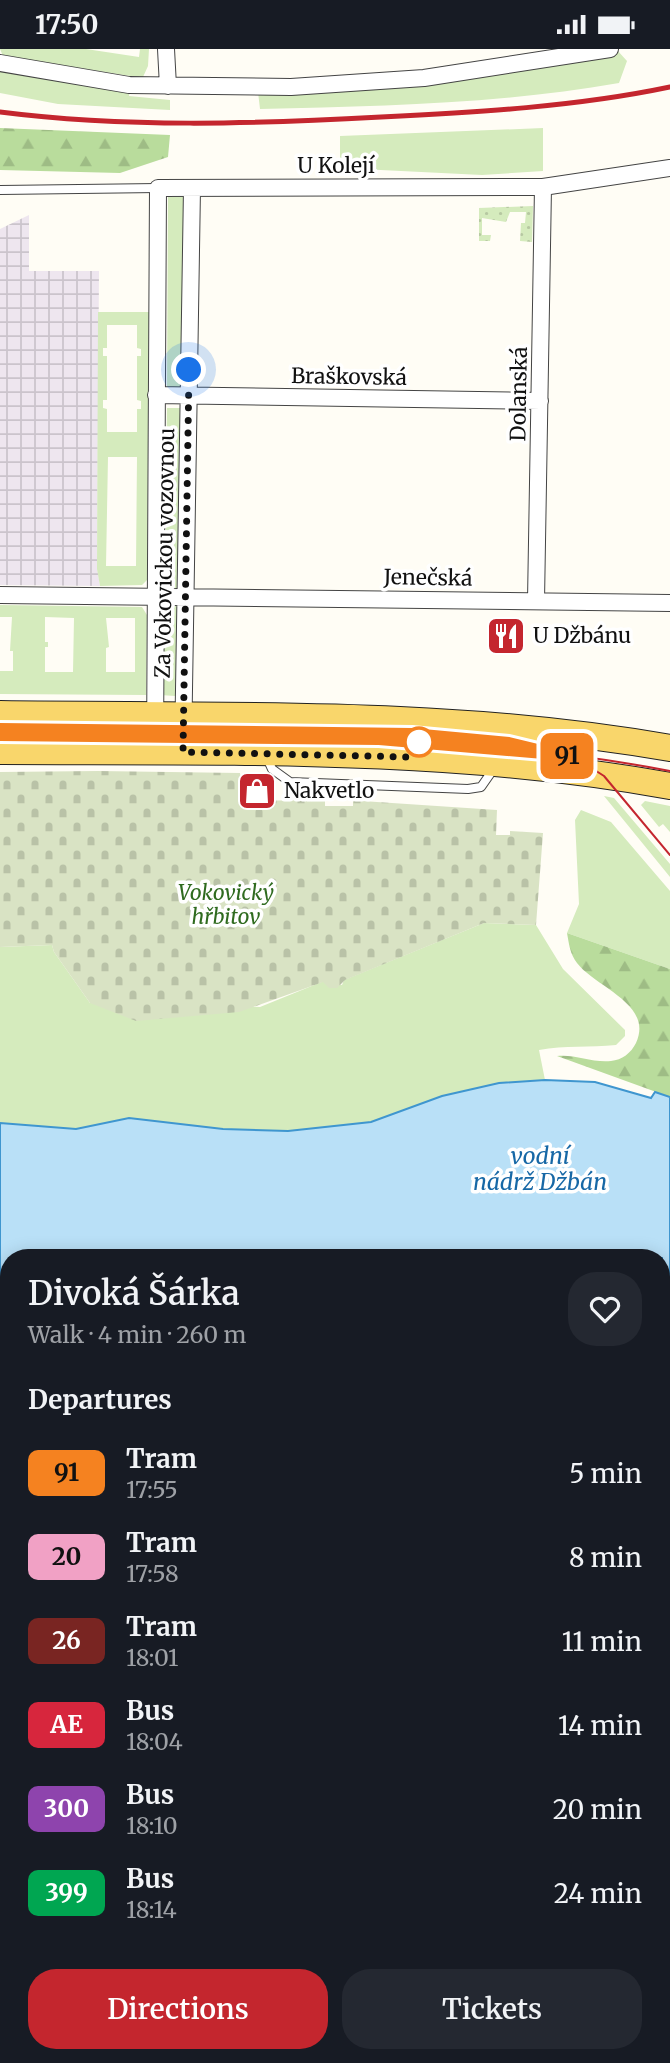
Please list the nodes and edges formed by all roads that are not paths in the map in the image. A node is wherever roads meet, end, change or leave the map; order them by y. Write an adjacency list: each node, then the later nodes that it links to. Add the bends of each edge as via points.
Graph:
1 (166, 49): 4 (street)
2 (610, 49): 4 (street, via 425,78 291,87)
3 (0, 63): 4 (street, via 129,85)
4 (168, 86)
5 (670, 168): 6 (street, U Kolejí)
6 (543, 187): 8 (street, U Kolejí); 12 (street, Dolanská)
7 (158, 188): 8 (street, U Kolejí); 9 (lane, U Kolejí); 10 (street, Za Vokovickou vozovnou)
8 (192, 188): 11 (street, Za Vokovickou vozovnou)
9 (0, 190)
10 (156, 395): 11 (street, Braškovská); 14 (street, Za Vokovickou vozovnou)
11 (189, 395): 12 (street, Braškovská); 15 (street, Za Vokovickou vozovnou)
12 (540, 401): 16 (street, Dolanská)
13 (0, 595): 14 (street, Jenečská)
14 (155, 596): 15 (street, Jenečská); 19 (street, Za Vokovickou vozovnou)
15 (186, 596): 16 (street, Jenečská); 20 (street, Za Vokovickou vozovnou)
16 (536, 601): 17 (street, Jenečská)
17 (670, 603)
18 (0, 714): 19 (main road)
19 (155, 716): 20 (main road); 23 (street, Za Vokovickou vozovnou)
20 (184, 717): 21 (main road, via 491,724); 24 (street, Za Vokovickou vozovnou)
21 (665, 749)
22 (0, 751): 23 (main road)
23 (155, 752): 24 (main road)
24 (183, 752): 25 (main road, via 497,764)
25 (670, 786)

